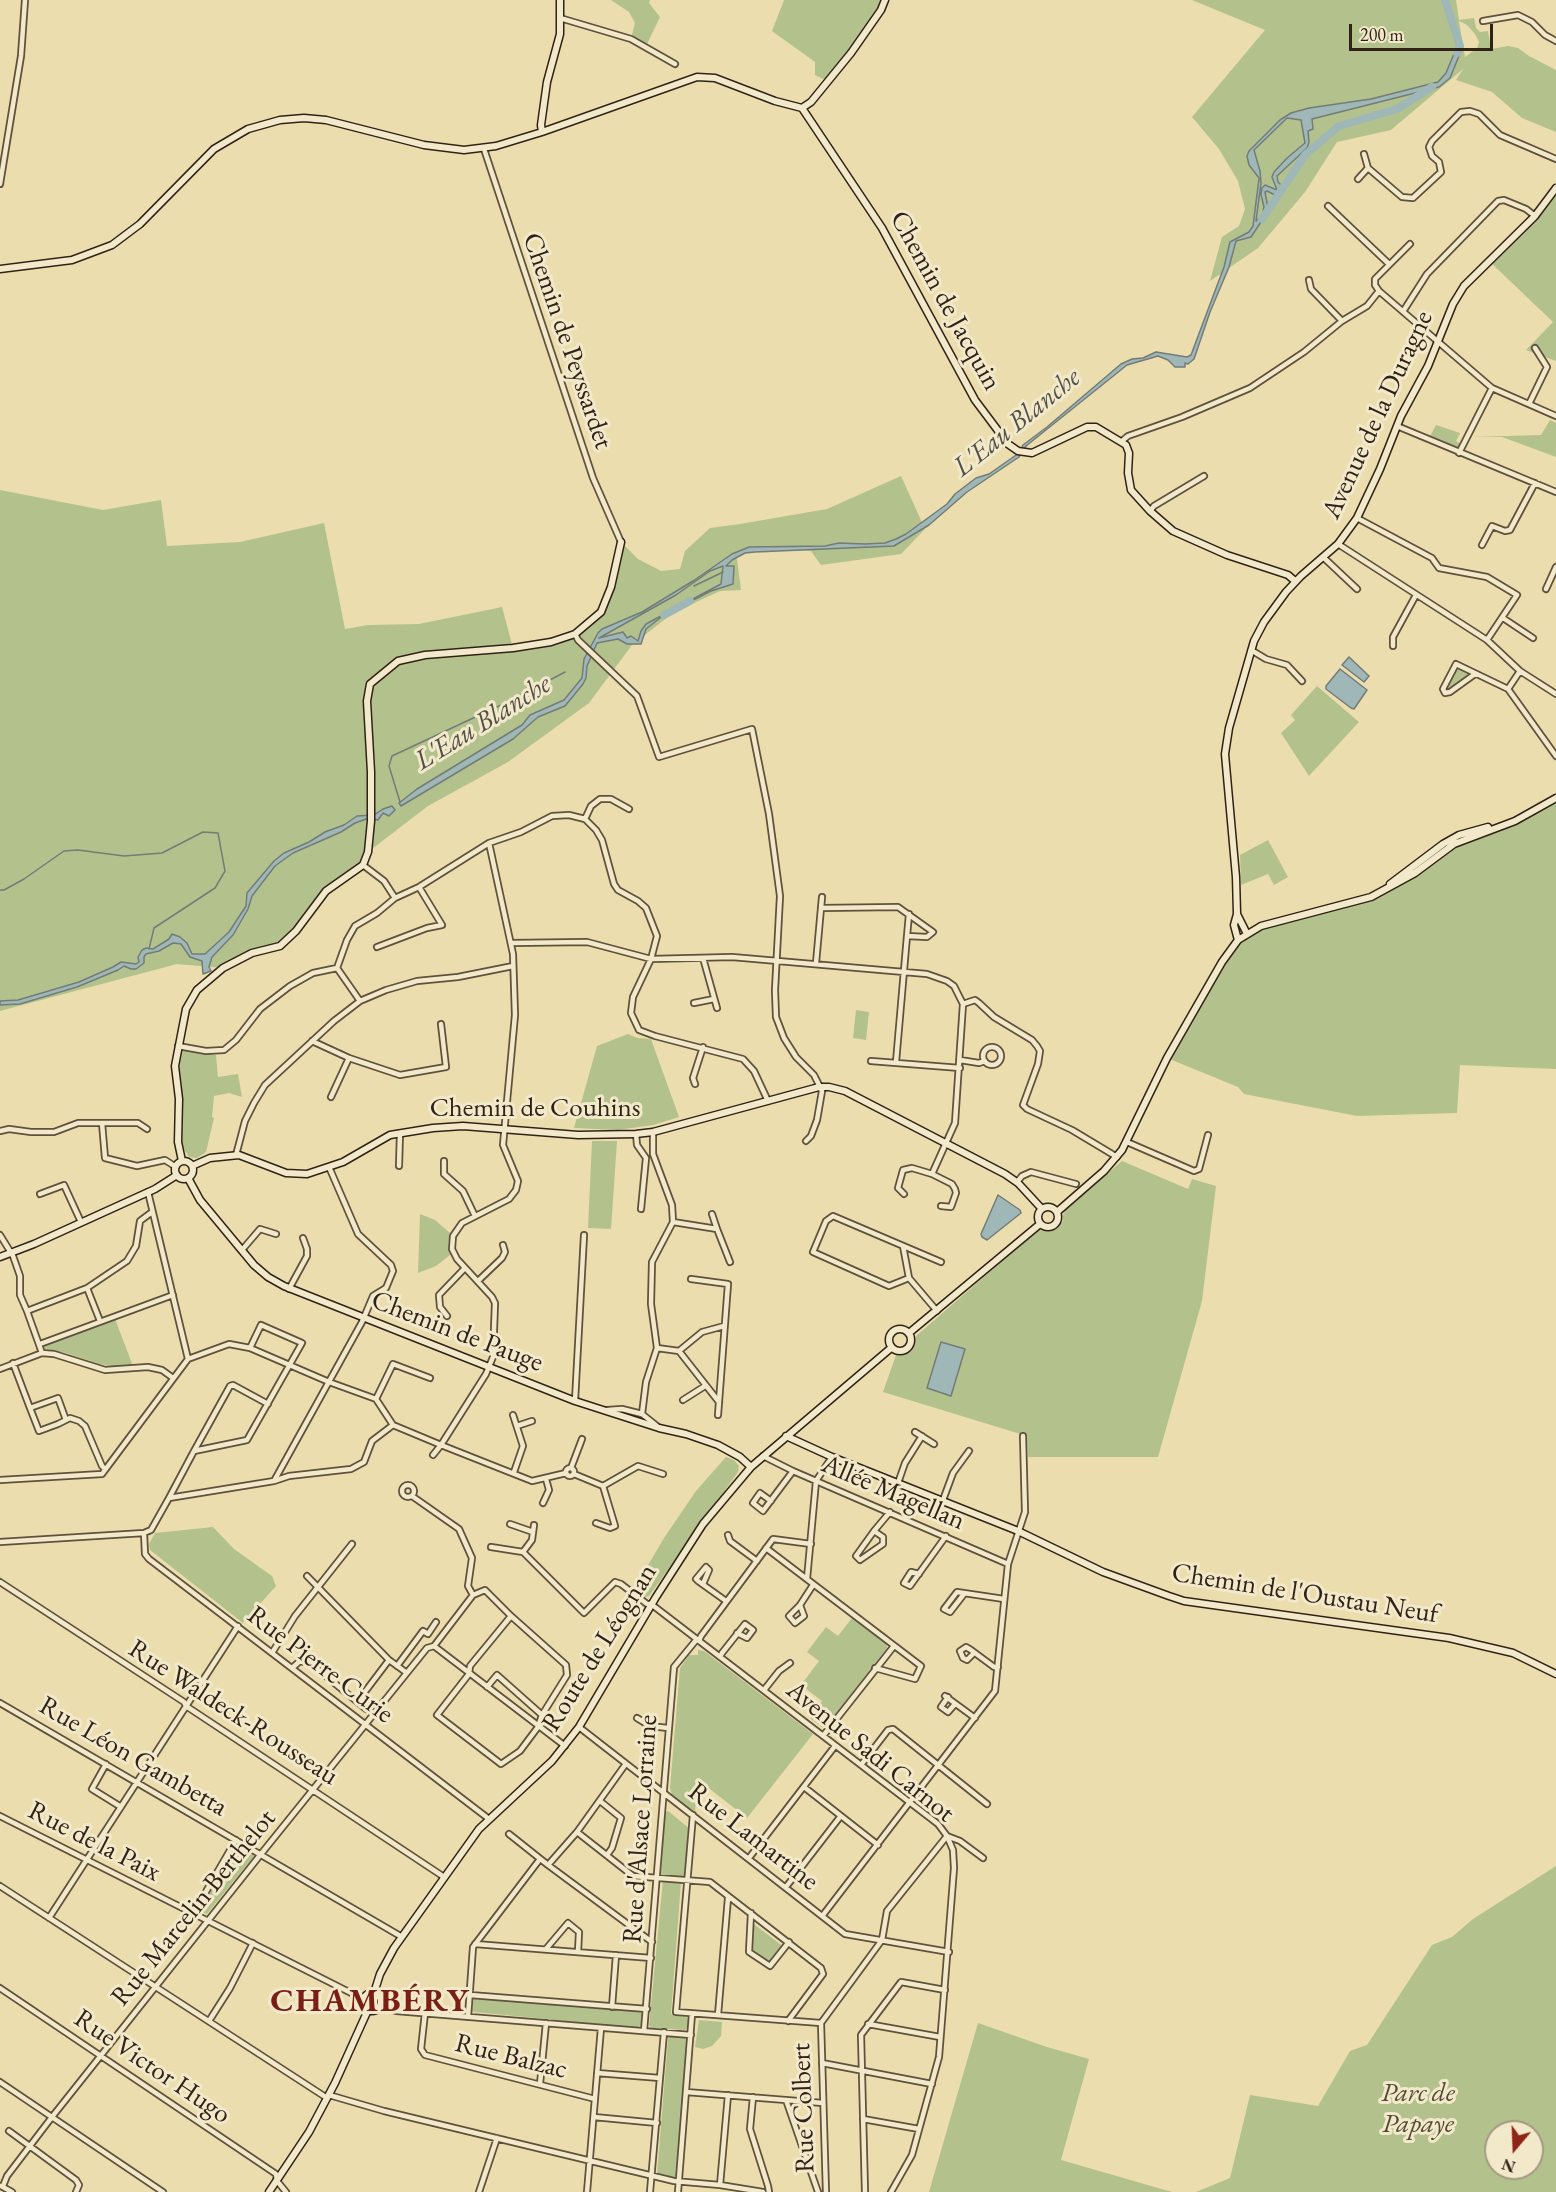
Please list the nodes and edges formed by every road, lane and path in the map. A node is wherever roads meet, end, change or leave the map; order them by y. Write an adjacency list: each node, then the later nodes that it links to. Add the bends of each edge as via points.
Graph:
1 (25, 0): 15 (street, via 21,56)
2 (561, 0): 4 (street)
3 (885, 0): 8 (street, via 851,53)
4 (560, 18): 7 (street, via 631,39); 9 (street)
5 (1483, 21): 6 (street, via 1518,15)
6 (1556, 41)
7 (675, 64)
8 (802, 108): 9 (street, via 703,76); 32 (street, Chemin de Jacquin, via 882,228 975,400 1001,437 1021,452 1034,452 1090,426)
9 (542, 132): 10 (street)
10 (483, 149): 21 (street, via 439,148 314,118 268,123 248,129 214,149 140,224 112,245 72,260); 39 (street, Chemin de Peyssardet, via 593,478)
11 (1364, 154): 13 (street)
12 (1556, 159): 13 (street, via 1500,135 1479,114 1470,111 1461,112 1432,141 1429,147 1441,172 1413,198 1402,197)
13 (1368, 168): 14 (street)
14 (1358, 179)
15 (0, 184)
16 (1556, 188): 18 (street, Avenue de la Duragne)
17 (1328, 206): 20 (street)
18 (1535, 216): 24 (street, via 1504,200 1498,201 1426,274); 26 (street, Avenue de la Duragne, via 1464,286)
19 (1410, 244): 20 (street)
20 (1389, 264): 23 (street, via 1375,279)
21 (0, 269)
22 (1309, 280): 25 (street, via 1311,289)
23 (1379, 291): 24 (street); 25 (street, via 1367,306)
24 (1404, 310): 26 (street)
25 (1341, 321): 32 (street, via 1304,352 1250,388)
26 (1438, 342): 28 (street); 31 (street, Avenue de la Duragne)
27 (1535, 348): 29 (street, via 1547,367)
28 (1492, 388): 29 (street); 33 (street)
29 (1529, 404): 30 (street)
30 (1556, 416)
31 (1397, 426): 33 (street); 38 (street, Avenue de la Duragne)
32 (1122, 441): 37 (street, via 1129,453 1131,490)
33 (1459, 453): 35 (street)
34 (1204, 476): 37 (street)
35 (1535, 483): 36 (street); 41 (street, via 1510,530 1492,526)
36 (1556, 492)
37 (1150, 512): 44 (street, via 1180,534)
38 (1357, 518): 40 (street, Avenue de la Duragne); 48 (street, via 1432,558 1439,567 1488,577 1517,595)
39 (621, 542): 49 (street, via 601,612)
40 (1338, 544): 42 (street, Avenue de la Duragne); 47 (street)
41 (1482, 545)
42 (1323, 557): 44 (street, Avenue de la Duragne); 45 (street)
43 (1556, 567): 46 (street)
44 (1295, 581): 53 (street, Avenue de la Duragne, via 1264,622)
45 (1357, 589)
46 (1546, 589)
47 (1416, 595): 51 (street); 52 (street, via 1393,637)
48 (1503, 618): 50 (street); 51 (street)
49 (574, 634): 65 (street, via 532,645 398,661 370,684 367,701 371,817); 80 (street, via 636,696 659,757 752,729 780,896)
50 (1533, 638)
51 (1487, 640): 54 (street)
52 (1393, 646)
53 (1251, 650): 56 (street, via 1287,665); 72 (street, Avenue de la Duragne, via 1225,754)
54 (1520, 671): 57 (street); 58 (street)
55 (1475, 674): 55 (street, via 1456,664 1443,689 1445,693); 57 (street)
56 (1302, 681)
57 (1508, 689): 59 (street)
58 (1556, 694)
59 (1556, 756)
60 (1556, 798): 62 (street)
61 (629, 809): 63 (street, via 611,799 600,799)
62 (1527, 813): 69 (street, via 1461,840 1403,880); 69 (street, via 1459,834 1382,889)
63 (585, 819): 64 (street, via 552,816); 79 (street, via 602,840 618,890 638,901 649,914 657,936)
64 (489, 843): 66 (street); 76 (street)
65 (363, 865): 68 (street, via 384,881); 92 (street, via 326,891 297,931 280,946 252,953 223,968 197,990 186,1009)
66 (419, 887): 68 (street); 77 (street, via 442,925)
67 (822, 897): 70 (street)
68 (395, 898): 83 (street, via 355,927)
69 (1354, 902): 73 (street, via 1261,926)
70 (821, 908): 71 (street, via 898,907); 81 (street)
71 (909, 914): 74 (street); 74 (street, via 933,932 927,937)
72 (1237, 914): 73 (street, Avenue de la Duragne); 75 (street, Avenue de la Duragne, via 1234,925)
73 (1247, 934): 75 (street)
74 (907, 936): 84 (street)
75 (1238, 940): 113 (street, via 1167,1058)
76 (511, 943): 79 (street, via 587,942); 82 (street)
77 (377, 946)
78 (703, 958): 79 (street); 80 (street); 85 (street)
79 (651, 959): 93 (street, via 633,998 631,1013 639,1029)
80 (776, 961): 81 (street); 101 (street, via 776,1017 784,1038)
81 (816, 963): 84 (street)
82 (513, 966): 86 (street, via 417,981); 106 (street, via 515,1015)
83 (337, 968): 86 (street); 92 (street, via 313,973 290,986 260,1009 224,1050)
84 (904, 972): 88 (street, via 947,981); 98 (street)
85 (714, 999): 87 (street); 89 (street)
86 (360, 1001): 91 (street)
87 (694, 1003)
88 (963, 1004): 95 (street); 116 (street, via 975,1000 1037,1046 1038,1064 1023,1105 1027,1109)
89 (717, 1008)
90 (441, 1024): 94 (street, via 446,1067 400,1075)
91 (312, 1041): 94 (street); 115 (street, via 259,1095 245,1121)
92 (178, 1046): 117 (street, via 175,1066)
93 (703, 1047): 100 (street, via 693,1078); 103 (street, via 743,1059 754,1071)
94 (349, 1058): 102 (street)
95 (960, 1060): 97 (street); 99 (street)
96 (871, 1061): 98 (street)
97 (985, 1061)
98 (896, 1062): 99 (street)
99 (960, 1068): 114 (street, via 955,1124)
100 (695, 1084)
101 (819, 1087): 103 (street, Chemin de Couhins); 112 (street, via 822,1096 817,1120); 114 (street, Chemin de Couhins, via 845,1091)
102 (331, 1097)
103 (768, 1101): 109 (street, Chemin de Couhins)
104 (102, 1123): 105 (street, via 138,1123); 107 (street, via 78,1123 54,1132 9,1128); 120 (street, via 105,1158 137,1166 165,1160)
105 (147, 1129)
106 (504, 1129): 108 (street, Chemin de Couhins, via 463,1126); 110 (street, Chemin de Couhins, via 578,1135); 137 (street, via 503,1148 518,1177 516,1190 509,1199)
107 (0, 1131)
108 (400, 1132): 119 (street); 122 (street, Chemin de Couhins)
109 (653, 1132): 110 (street, Chemin de Couhins); 139 (street, via 653,1154 672,1205)
110 (636, 1134): 132 (street, via 637,1145 646,1158)
111 (1208, 1135): 113 (street, via 1199,1169 1194,1172)
112 (806, 1141)
113 (1127, 1142): 116 (street)
114 (945, 1143): 123 (street); 126 (street, Chemin de Couhins)
115 (236, 1155): 121 (street, Chemin de Couhins, via 210,1158); 122 (street, Chemin de Couhins, via 292,1174)
116 (1117, 1157): 135 (street)
117 (182, 1161): 120 (street); 121 (street)
118 (444, 1161): 137 (street, via 446,1178 463,1191)
119 (399, 1166)
120 (176, 1167): 124 (street)
121 (192, 1167): 125 (street)
122 (329, 1167): 163 (street, via 360,1236 393,1269 386,1288 373,1296)
123 (932, 1174): 130 (street, via 912,1168 903,1170 898,1188); 131 (street, via 955,1189 951,1207)
124 (177, 1175): 125 (street); 128 (street)
125 (188, 1178): 148 (street, Chemin de Pauge, via 200,1200)
126 (1017, 1182): 127 (street, via 1031,1172); 133 (street, Chemin de Couhins)
127 (1076, 1185)
128 (147, 1192): 134 (street); 138 (street)
129 (40, 1194): 138 (street, via 64,1185)
130 (904, 1194)
131 (941, 1206)
132 (641, 1209)
133 (1042, 1209): 135 (street, via 1049,1207); 140 (street, via 1038,1216)
134 (152, 1212): 157 (street, via 140,1221 136,1246 127,1261); 159 (street)
135 (1057, 1212): 140 (street, via 1056,1225 1050,1228)
136 (712, 1214): 141 (street)
137 (475, 1216): 153 (street, via 459,1226 452,1240 454,1255)
138 (81, 1222): 149 (street)
139 (673, 1222): 141 (street); 169 (street, via 652,1262 651,1304)
140 (1040, 1224): 161 (street)
141 (717, 1228): 151 (street)
142 (276, 1234): 148 (street, via 260,1229)
143 (0, 1235): 149 (street)
144 (584, 1235): 184 (street)
145 (303, 1238): 158 (street, via 307,1256)
146 (503, 1245): 156 (street, via 502,1258)
147 (903, 1246): 152 (street); 154 (street); 154 (street, via 833,1216 826,1221 813,1252 889,1286)
148 (242, 1250): 158 (street, Chemin de Pauge, via 263,1273)
149 (11, 1253): 150 (street); 160 (street, via 21,1276 20,1295)
150 (0, 1257)
151 (730, 1262)
152 (941, 1262)
153 (465, 1268): 156 (street); 162 (street, via 439,1295 440,1307)
154 (909, 1278): 161 (street)
155 (691, 1279): 165 (street, via 728,1284)
156 (478, 1281): 176 (street, via 496,1306)
157 (87, 1288): 160 (street); 164 (street)
158 (289, 1289): 163 (street, Chemin de Pauge)
159 (172, 1295): 164 (street); 173 (street)
160 (27, 1311): 167 (street)
161 (937, 1311): 166 (street)
162 (447, 1316)
163 (364, 1319): 176 (street, Chemin de Pauge); 180 (street)
164 (100, 1321): 167 (street)
165 (724, 1326): 171 (street, via 702,1332); 185 (street)
166 (909, 1333): 170 (street, via 911,1340 906,1350); 170 (street, via 903,1329 892,1331 888,1341)
167 (40, 1344): 172 (street)
168 (250, 1348): 173 (street, via 229,1344); 175 (street); 175 (street, via 261,1325 302,1343)
169 (657, 1348): 171 (street); 189 (street, via 646,1382)
170 (891, 1348): 198 (street, Route de Léognan)
171 (679, 1351): 181 (street)
172 (42, 1353): 174 (street); 178 (street, via 105,1370 148,1367)
173 (188, 1359): 178 (street)
174 (13, 1364): 177 (street); 187 (street)
175 (290, 1365): 180 (street); 186 (street)
176 (490, 1366): 184 (street, Chemin de Pauge); 203 (street)
177 (0, 1369)
178 (173, 1377): 211 (street)
179 (430, 1378): 182 (street, via 393,1364)
180 (329, 1382): 182 (street); 219 (street)
181 (705, 1386): 183 (street); 185 (street)
182 (376, 1400): 194 (street)
183 (683, 1400)
184 (575, 1401): 188 (street, Chemin de Pauge)
185 (719, 1402): 191 (street)
186 (268, 1404): 204 (street, via 246,1440); 204 (street, via 230,1386)
187 (30, 1408): 192 (street, via 58,1398); 192 (street, via 39,1431)
188 (605, 1411): 189 (street, via 622,1409); 196 (street, Chemin de Pauge)
189 (642, 1414): 196 (street)
190 (513, 1415): 195 (street)
191 (718, 1415)
192 (66, 1420): 211 (street, via 70,1418 85,1426)
193 (532, 1421): 195 (street)
194 (393, 1425): 203 (street); 219 (street, via 372,1441 364,1462 351,1469)
195 (517, 1426): 213 (street, via 523,1446)
196 (659, 1428): 209 (street, Chemin de Pauge, via 718,1445)
197 (915, 1432): 199 (street)
198 (786, 1436): 207 (street, Route de Léognan); 208 (street, Chemin de l'Oustau Neuf)
199 (922, 1436): 202 (street); 221 (street, via 904,1463)
200 (1023, 1436): 233 (street, via 1024,1512)
201 (582, 1439): 210 (street)
202 (934, 1444)
203 (441, 1445): 206 (street); 213 (street)
204 (194, 1451): 224 (street)
205 (969, 1451): 226 (street, via 953,1473)
206 (433, 1455)
207 (763, 1456): 209 (street, Route de Léognan); 212 (street, Allée Magellan)
208 (831, 1457): 220 (street); 221 (street, Chemin de l'Oustau Neuf)
209 (751, 1467): 257 (street, Route de Léognan, via 703,1524)
210 (571, 1468): 214 (street); 215 (street)
211 (105, 1469): 218 (street, via 98,1475)
212 (793, 1471): 220 (street, Allée Magellan); 225 (street)
213 (514, 1472): 217 (street, via 532,1481)
214 (566, 1473): 215 (street); 217 (street)
215 (574, 1474): 222 (street)
216 (663, 1474): 222 (street, via 638,1466)
217 (546, 1479): 227 (street, via 549,1490)
218 (0, 1480)
219 (274, 1481): 224 (street)
220 (816, 1481): 228 (street, Allée Magellan); 240 (street)
221 (898, 1483): 226 (street, Chemin de l'Oustau Neuf)
222 (603, 1486): 229 (street, via 615,1526)
223 (412, 1496): 254 (street, via 459,1529 471,1558 468,1586)
224 (169, 1498): 234 (street, via 151,1530)
225 (771, 1500)
226 (943, 1500): 233 (street, Chemin de l'Oustau Neuf)
227 (543, 1503)
228 (890, 1512): 232 (street); 237 (street, Allée Magellan)
229 (596, 1523)
230 (510, 1524): 235 (street)
231 (534, 1525): 235 (street)
232 (874, 1531): 232 (street, via 856,1556 860,1560 883,1544 882,1537)
233 (1018, 1531): 245 (street); 277 (street, Chemin de l'Oustau Neuf, via 1103,1572 1184,1601 1449,1638 1513,1653)
234 (144, 1533): 238 (street); 261 (street, Rue Pierre Curie, via 145,1554 149,1558)
235 (533, 1533): 243 (street)
236 (728, 1534): 244 (street, via 730,1541)
237 (946, 1536): 245 (street, Allée Magellan); 246 (street)
238 (0, 1542)
239 (352, 1544): 252 (street)
240 (811, 1544): 242 (street, via 773,1539); 248 (street)
241 (491, 1546): 243 (street)
242 (766, 1548): 244 (street, Rue d'Alsace Lorraine); 248 (street)
243 (523, 1552): 257 (street, Avenue Sadi Carnot, via 584,1612 615,1582)
244 (757, 1560): 256 (street, Rue d'Alsace Lorraine)
245 (1008, 1564): 255 (street)
246 (919, 1574)
247 (306, 1576): 252 (street)
248 (807, 1580): 251 (street)
249 (0, 1582): 283 (street, Rue Waldeck-Rousseau)
250 (703, 1584): 256 (street)
251 (813, 1585): 258 (street); 265 (street)
252 (317, 1587): 266 (street); 269 (street)
253 (964, 1594): 253 (street, via 957,1592 944,1609 950,1612); 255 (street)
254 (473, 1595): 259 (street, via 485,1590); 264 (street, Rue Marcelin Berthelot)
255 (1004, 1599): 272 (street)
256 (726, 1601): 263 (street, Rue d'Alsace Lorraine)
257 (651, 1604): 263 (street, Avenue Sadi Carnot); 292 (street, Route de Léognan)
258 (800, 1605)
259 (511, 1616): 276 (street, via 470,1666); 286 (street, via 566,1665 567,1675)
260 (436, 1622): 271 (street, via 428,1634 423,1630)
261 (238, 1626): 266 (street, Rue Pierre Curie); 283 (street)
262 (737, 1633): 268 (street)
263 (698, 1640): 268 (street, Avenue Sadi Carnot); 293 (street, Rue d'Alsace Lorraine, via 674,1667)
264 (434, 1646): 275 (street, Rue Marcelin Berthelot, via 427,1648); 276 (street)
265 (894, 1646): 274 (street); 274 (street, via 921,1666 915,1679)
266 (272, 1653): 273 (street, Rue Pierre Curie)
267 (974, 1653): 272 (street)
268 (720, 1657): 279 (street, Avenue Sadi Carnot)
269 (389, 1660): 271 (street); 280 (street)
270 (790, 1663): 279 (street, via 778,1671)
271 (397, 1666): 275 (street)
272 (998, 1667): 289 (street, via 995,1691)
273 (292, 1668): 280 (street, via 300,1661 311,1664); 290 (street, Rue Pierre Curie)
274 (875, 1668): 294 (street)
275 (407, 1673): 290 (street, Rue Marcelin Berthelot)
276 (469, 1674): 278 (street); 285 (street)
277 (1556, 1674)
278 (487, 1687): 286 (street, via 497,1675); 291 (street)
279 (764, 1690): 294 (street, Avenue Sadi Carnot)
280 (358, 1701): 284 (street)
281 (0, 1703): 297 (street, Rue Léon Gambetta)
282 (955, 1704): 282 (street, via 946,1696 940,1707 948,1712); 289 (street)
283 (186, 1706): 301 (street); 303 (street, Rue Waldeck-Rousseau)
284 (366, 1709)
285 (437, 1715): 287 (street); 291 (street, via 501,1764 520,1751)
286 (542, 1715): 291 (street)
287 (429, 1717)
288 (637, 1718): 293 (street, via 650,1726)
289 (975, 1718): 300 (street)
290 (366, 1724): 303 (street, Rue Marcelin Berthelot); 312 (street, Rue Pierre Curie)
291 (538, 1727): 295 (street)
292 (579, 1727): 295 (street, Route de Léognan); 298 (street, Rue Lamartine)
293 (668, 1728): 304 (street, Rue d'Alsace Lorraine)
294 (823, 1736): 296 (street, Avenue Sadi Carnot)
295 (565, 1746): 312 (street, Route de Léognan)
296 (836, 1746): 299 (street, Avenue Sadi Carnot); 302 (street)
297 (106, 1764): 301 (street, Rue Léon Gambetta); 308 (street, via 92,1789)
298 (625, 1765): 304 (street, Rue Lamartine); 305 (street)
299 (861, 1765): 300 (street, via 890,1729); 306 (street, Avenue Sadi Carnot)
300 (939, 1765): 306 (street); 307 (street)
301 (137, 1782): 308 (street); 316 (street, Rue Léon Gambetta)
302 (804, 1787): 311 (street); 321 (street)
303 (314, 1789): 318 (street, Rue Marcelin Berthelot); 325 (street, Rue Waldeck-Rousseau)
304 (665, 1793): 309 (street, Rue Lamartine); 326 (street, Rue d'Alsace Lorraine)
305 (601, 1800): 313 (street); 319 (street, via 621,1818)
306 (910, 1803): 315 (street, Avenue Sadi Carnot); 317 (street)
307 (987, 1804)
308 (121, 1807): 323 (street)
309 (693, 1815): 321 (street, Rue Lamartine); 327 (street)
310 (0, 1816): 323 (street, Rue de la Paix)
311 (840, 1816): 317 (street); 329 (street)
312 (489, 1819): 325 (street, Route de Léognan)
313 (577, 1832): 319 (street); 324 (street)
314 (510, 1834): 320 (street)
315 (947, 1836): 322 (street); 337 (street, via 887,1911); 344 (street, Avenue Sadi Carnot, via 954,1868)
316 (236, 1840): 318 (street, Rue Léon Gambetta); 332 (street)
317 (878, 1845): 333 (street)
318 (261, 1854): 335 (street, Rue Marcelin Berthelot); 336 (street, Rue Léon Gambetta)
319 (607, 1855): 326 (street, via 633,1876)
320 (540, 1858): 324 (street); 341 (street)
321 (749, 1858): 329 (street, Rue Lamartine)
322 (983, 1858)
323 (86, 1860): 332 (street, Rue de la Paix); 334 (street)
324 (548, 1865): 338 (street)
325 (444, 1877): 336 (street, Route de Léognan)
326 (657, 1878): 327 (street); 338 (street, Rue d'Alsace Lorraine)
327 (687, 1880): 330 (street, via 710,1882); 358 (street, via 676,2012)
328 (0, 1886): 334 (street)
329 (786, 1887): 333 (street, Rue Lamartine)
330 (728, 1898): 331 (street); 359 (street)
331 (751, 1913): 339 (street); 339 (street, via 749,1952 770,1966)
332 (193, 1914): 335 (street, Rue de la Paix)
333 (823, 1915): 337 (street, Rue Lamartine, via 845,1934)
334 (49, 1918): 347 (street)
335 (208, 1921): 340 (street, Rue de la Paix); 347 (street, Rue Marcelin Berthelot)
336 (402, 1937): 350 (street, Route de Léognan, via 387,1959)
337 (882, 1940): 344 (street, Rue Lamartine); 364 (street)
338 (652, 1942): 346 (street, Rue d'Alsace Lorraine)
339 (789, 1942): 362 (street, via 823,1974)
340 (253, 1944): 352 (street, Rue de la Paix); 361 (street)
341 (475, 1944): 342 (street); 351 (street)
342 (546, 1949): 343 (street); 343 (street, via 568,1923 579,1932)
343 (578, 1952): 345 (street)
344 (949, 1952): 349 (street, Avenue Sadi Carnot)
345 (616, 1955): 346 (street); 354 (street)
346 (651, 1958): 355 (street, Rue d'Alsace Lorraine)
347 (156, 1987): 361 (street); 371 (street, Rue Marcelin Berthelot)
348 (0, 1988): 371 (street, Rue Victor Hugo)
349 (945, 1990): 365 (street, via 901,1982); 370 (street, Avenue Sadi Carnot)
350 (374, 1993): 352 (street); 353 (street, via 380,1998)
351 (470, 1995): 354 (street); 360 (street)
352 (363, 1999): 356 (street)
353 (380, 2006): 356 (street); 357 (street)
354 (612, 2007): 355 (street)
355 (647, 2009): 367 (street, Rue d'Alsace Lorraine)
356 (368, 2010): 381 (street)
357 (425, 2013): 360 (street); 377 (street, Rue Balzac, via 421,2049 425,2055)
358 (692, 2014): 359 (street); 369 (street)
359 (718, 2015): 362 (street)
360 (468, 2016): 363 (street)
361 (209, 2021): 381 (street)
362 (788, 2021): 364 (street)
363 (546, 2023): 366 (street); 377 (street)
364 (821, 2023): 372 (street, Rue Colbert)
365 (868, 2024): 370 (street); 373 (street, via 861,2035)
366 (601, 2028): 367 (street); 374 (street)
367 (644, 2031): 368 (street)
368 (664, 2032): 369 (street); 375 (street)
369 (691, 2035): 379 (street)
370 (940, 2037): 378 (street, Avenue Sadi Carnot)
371 (101, 2056): 386 (street, Rue Marcelin Berthelot); 396 (street, Rue Victor Hugo, via 276,2174)
372 (822, 2063): 373 (street); 385 (street, Rue Colbert)
373 (861, 2071): 378 (street); 388 (street)
374 (597, 2073): 375 (street); 383 (street)
375 (660, 2078): 389 (street)
376 (0, 2082): 386 (street)
377 (540, 2084): 383 (street, Rue Balzac)
378 (932, 2084): 390 (street, Avenue Sadi Carnot)
379 (686, 2091): 380 (street); 397 (street)
380 (728, 2095): 382 (street); 398 (street)
381 (328, 2097): 392 (street); 396 (street)
382 (753, 2097): 384 (street); 410 (street, via 750,2129)
383 (595, 2099): 387 (street)
384 (786, 2100): 385 (street); 411 (street)
385 (823, 2103): 412 (street, Rue Colbert)
386 (52, 2117): 393 (street, Rue Marcelin Berthelot); 402 (street)
387 (594, 2117): 389 (street); 394 (street)
388 (863, 2120): 390 (street); 413 (street)
389 (657, 2123): 395 (street)
390 (919, 2129): 414 (street, Avenue Sadi Carnot, via 912,2155)
391 (9, 2131): 393 (street)
392 (497, 2138): 394 (street); 405 (street)
393 (31, 2146): 399 (street, Rue Marcelin Berthelot); 401 (street, via 76,2180)
394 (590, 2161): 395 (street); 406 (street)
395 (651, 2176): 397 (street); 407 (street)
396 (277, 2181): 403 (street); 404 (street, Rue Victor Hugo)
397 (678, 2182): 398 (street); 408 (street)
398 (720, 2185): 409 (street)
399 (1, 2186): 400 (street)
400 (12, 2192)
401 (76, 2192)
402 (163, 2192)
403 (269, 2192)
404 (286, 2192)
405 (479, 2192)
406 (587, 2192)
407 (650, 2192)
408 (678, 2192)
409 (763, 2192)
410 (768, 2192)
411 (818, 2192)
412 (826, 2192)
413 (865, 2192)
414 (891, 2192)

